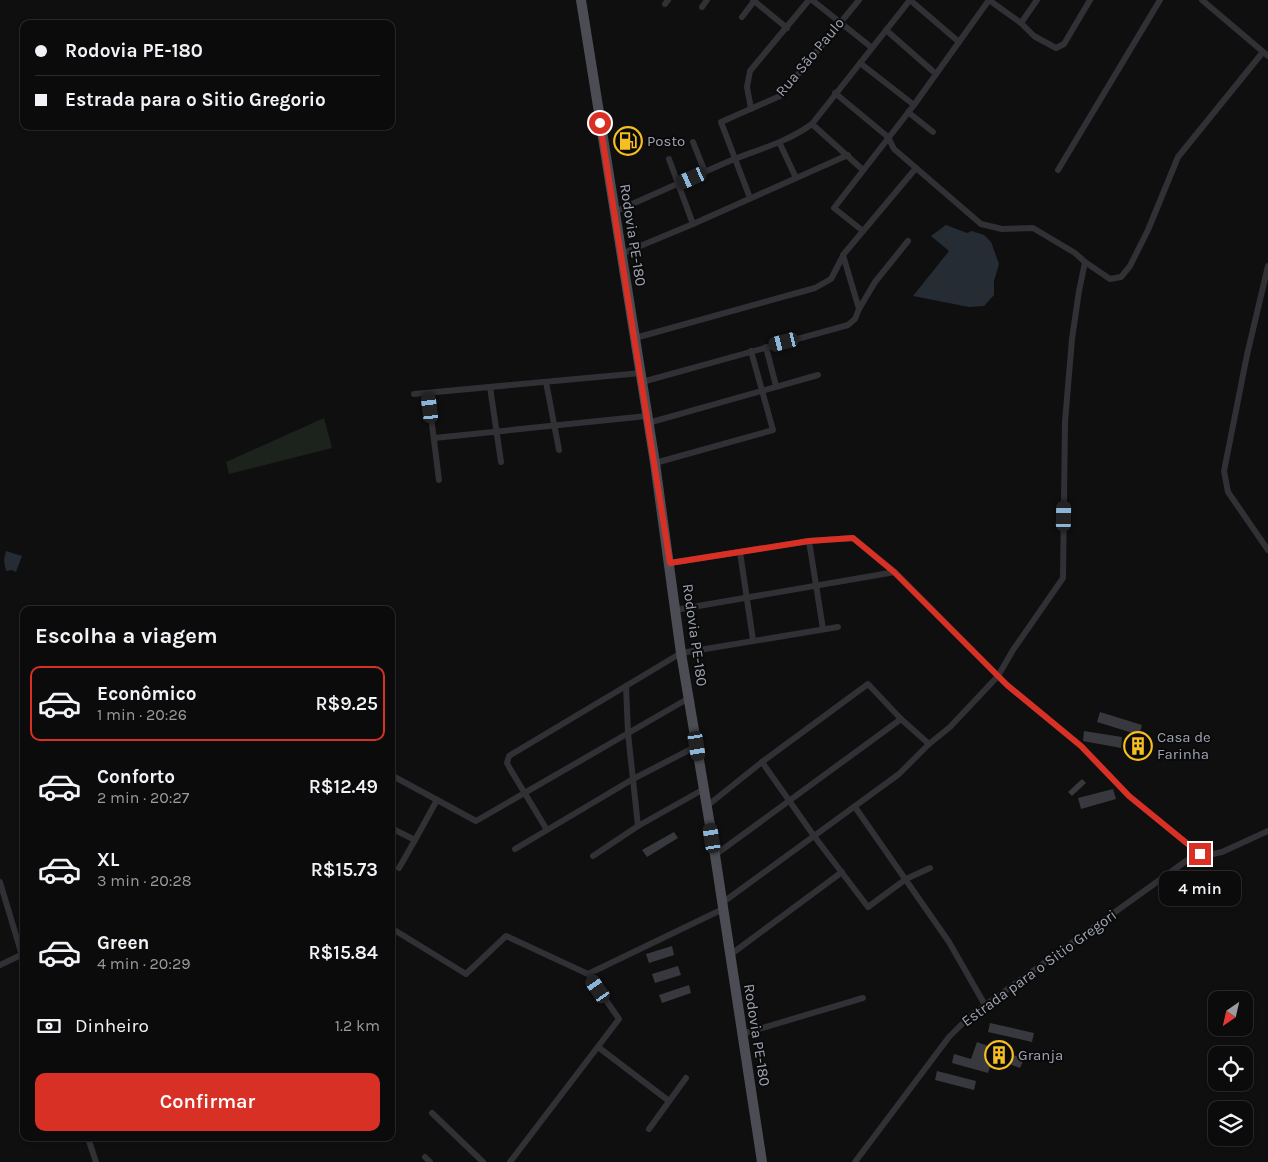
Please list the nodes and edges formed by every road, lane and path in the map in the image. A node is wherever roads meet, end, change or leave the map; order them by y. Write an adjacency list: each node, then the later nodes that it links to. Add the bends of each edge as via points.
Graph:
1 (581, 0): 43 (main road, Rodovia PE-180)
2 (707, 0): 13 (street)
3 (754, 0): 14 (street); 17 (street)
4 (810, 0): 15 (street); 17 (street)
5 (859, 0): 15 (street, Rua São Paulo)
6 (910, 0): 18 (street); 19 (street)
7 (978, 0): 12 (street)
8 (1037, 0): 16 (street)
9 (1090, 0): 16 (street, via 1059,48 1049,46)
10 (1160, 0): 38 (street)
11 (1202, 0): 21 (street)
12 (985, 5): 16 (street, via 989,0); 19 (street)
13 (702, 7)
14 (742, 17)
15 (840, 23): 20 (street); 26 (street, Rua São Paulo, via 777,99)
16 (1021, 23)
17 (787, 28): 26 (street, via 750,70 747,87)
18 (886, 30): 20 (street); 23 (street)
19 (959, 42): 23 (street)
20 (871, 47): 22 (street)
21 (1265, 54): 49 (street, via 1175,162 1148,230 1126,272 1110,279)
22 (860, 63): 24 (street); 25 (street)
23 (936, 74): 25 (street)
24 (835, 93): 28 (street); 30 (street)
25 (914, 105): 27 (street)
26 (751, 109): 35 (street, Rua São Paulo, via 721,122)
27 (908, 112): 29 (street); 30 (street)
28 (812, 124): 32 (street); 33 (street)
29 (933, 132)
30 (888, 137): 36 (street, via 894,149); 37 (street)
31 (693, 142): 39 (street)
32 (780, 144): 35 (street); 40 (street)
33 (848, 155): 37 (street); 40 (street)
34 (669, 159): 41 (street)
35 (736, 159): 39 (street); 42 (street, Rua São Paulo)
36 (916, 168): 45 (street); 49 (street, via 981,224 1002,229 1033,228)
37 (864, 170): 45 (street, via 834,208)
38 (1058, 170)
39 (705, 172): 41 (street)
40 (796, 178): 42 (street)
41 (678, 184): 43 (street); 44 (street)
42 (750, 198): 44 (street)
43 (614, 212): 47 (main road, Rodovia PE-180)
44 (693, 224): 47 (street)
45 (863, 231): 48 (street)
46 (908, 241): 51 (street, via 875,282)
47 (620, 254): 52 (main road, Rodovia PE-180)
48 (843, 255): 51 (street); 52 (street, via 831,279 815,288)
49 (1085, 262): 83 (street, via 1075,320 1065,422 1063,578)
50 (1268, 266): 72 (street, via 1246,355 1224,471 1228,492)
51 (859, 309): 53 (street, via 855,319 845,327)
52 (635, 338): 56 (main road, Rodovia PE-180)
53 (766, 347): 54 (street); 58 (street)
54 (751, 351): 56 (street); 60 (street)
55 (818, 375): 58 (street)
56 (641, 377): 57 (street); 63 (main road, Rodovia PE-180)
57 (546, 382): 59 (street); 64 (street)
58 (776, 386): 60 (street)
59 (490, 387): 61 (street); 65 (street)
60 (762, 390): 63 (street); 69 (street, via 773,430)
61 (428, 393): 62 (street); 66 (street)
62 (414, 394)
63 (648, 419): 64 (street); 69 (main road, Rodovia PE-180)
64 (555, 425): 65 (street); 67 (street)
65 (497, 431): 66 (street); 68 (street)
66 (434, 438): 70 (street)
67 (559, 450)
68 (501, 462)
69 (655, 463): 74 (main road, Rodovia PE-180)
70 (439, 480)
71 (809, 541): 73 (street); 75 (street, via 853,538); 76 (street)
72 (1268, 550)
73 (740, 552): 74 (street); 77 (street)
74 (670, 563): 78 (main road, Rodovia PE-180)
75 (894, 572): 76 (street); 83 (street)
76 (816, 585): 77 (street); 80 (street)
77 (746, 597): 78 (street); 81 (street)
78 (675, 610): 82 (main road, Rodovia PE-180)
79 (838, 626): 80 (street)
80 (823, 629): 81 (street)
81 (753, 640): 82 (street)
82 (681, 653): 84 (street); 85 (main road, Rodovia PE-180)
83 (998, 676): 88 (street, via 950,727); 106 (street, via 1081,746 1129,796)
84 (626, 686): 87 (street); 94 (street, via 512,753 507,763)
85 (689, 698): 87 (street); 89 (main road, Rodovia PE-180)
86 (901, 719): 88 (street); 90 (street, via 868,684); 96 (street)
87 (628, 733): 92 (street); 94 (street)
88 (929, 744): 98 (street, via 899,774)
89 (697, 746): 92 (street); 93 (main road, Rodovia PE-180)
90 (762, 762): 96 (street); 97 (street)
91 (395, 777): 95 (street)
92 (633, 779): 99 (street); 101 (street)
93 (704, 789): 97 (main road, Rodovia PE-180); 99 (street)
94 (525, 793): 95 (street, via 476,821); 101 (street)
95 (438, 800): 104 (street)
96 (790, 801): 103 (street); 107 (street)
97 (707, 806): 107 (main road, Rodovia PE-180)
98 (855, 807): 103 (street); 112 (street)
99 (638, 826): 108 (street)
100 (395, 830): 104 (street)
101 (547, 830): 105 (street)
102 (1268, 831): 106 (street, Estrada para o Sitio Gregori, via 1222,852)
103 (814, 836): 111 (street); 114 (street)
104 (415, 840): 109 (street)
105 (515, 850)
106 (1200, 854): 122 (street, Estrada para o Sitio Gregori)
107 (715, 855): 114 (main road, Rodovia PE-180)
108 (593, 856)
109 (399, 868)
110 (930, 868): 112 (street)
111 (842, 872): 112 (street, via 868,907); 117 (street)
112 (906, 879): 122 (street, via 949,942)
113 (0, 882): 116 (street)
114 (722, 906): 117 (main road, Rodovia PE-180); 120 (street)
115 (395, 930): 120 (street, via 466,974 506,936)
116 (20, 948)
117 (730, 955): 123 (main road, Rodovia PE-180)
118 (20, 959): 119 (street)
119 (0, 965)
120 (588, 974): 124 (street, via 618,1019)
121 (863, 998): 123 (street)
122 (985, 1005): 134 (street, Estrada para o Sitio Gregori, via 949,1037)
123 (742, 1034): 133 (main road, Rodovia PE-180)
124 (598, 1047): 126 (street); 132 (street)
125 (686, 1078): 126 (street)
126 (669, 1101): 128 (street)
127 (432, 1113): 131 (street)
128 (649, 1129)
129 (89, 1141): 130 (street)
130 (96, 1162)
131 (483, 1162)
132 (510, 1162)
133 (762, 1162)
134 (855, 1162)

